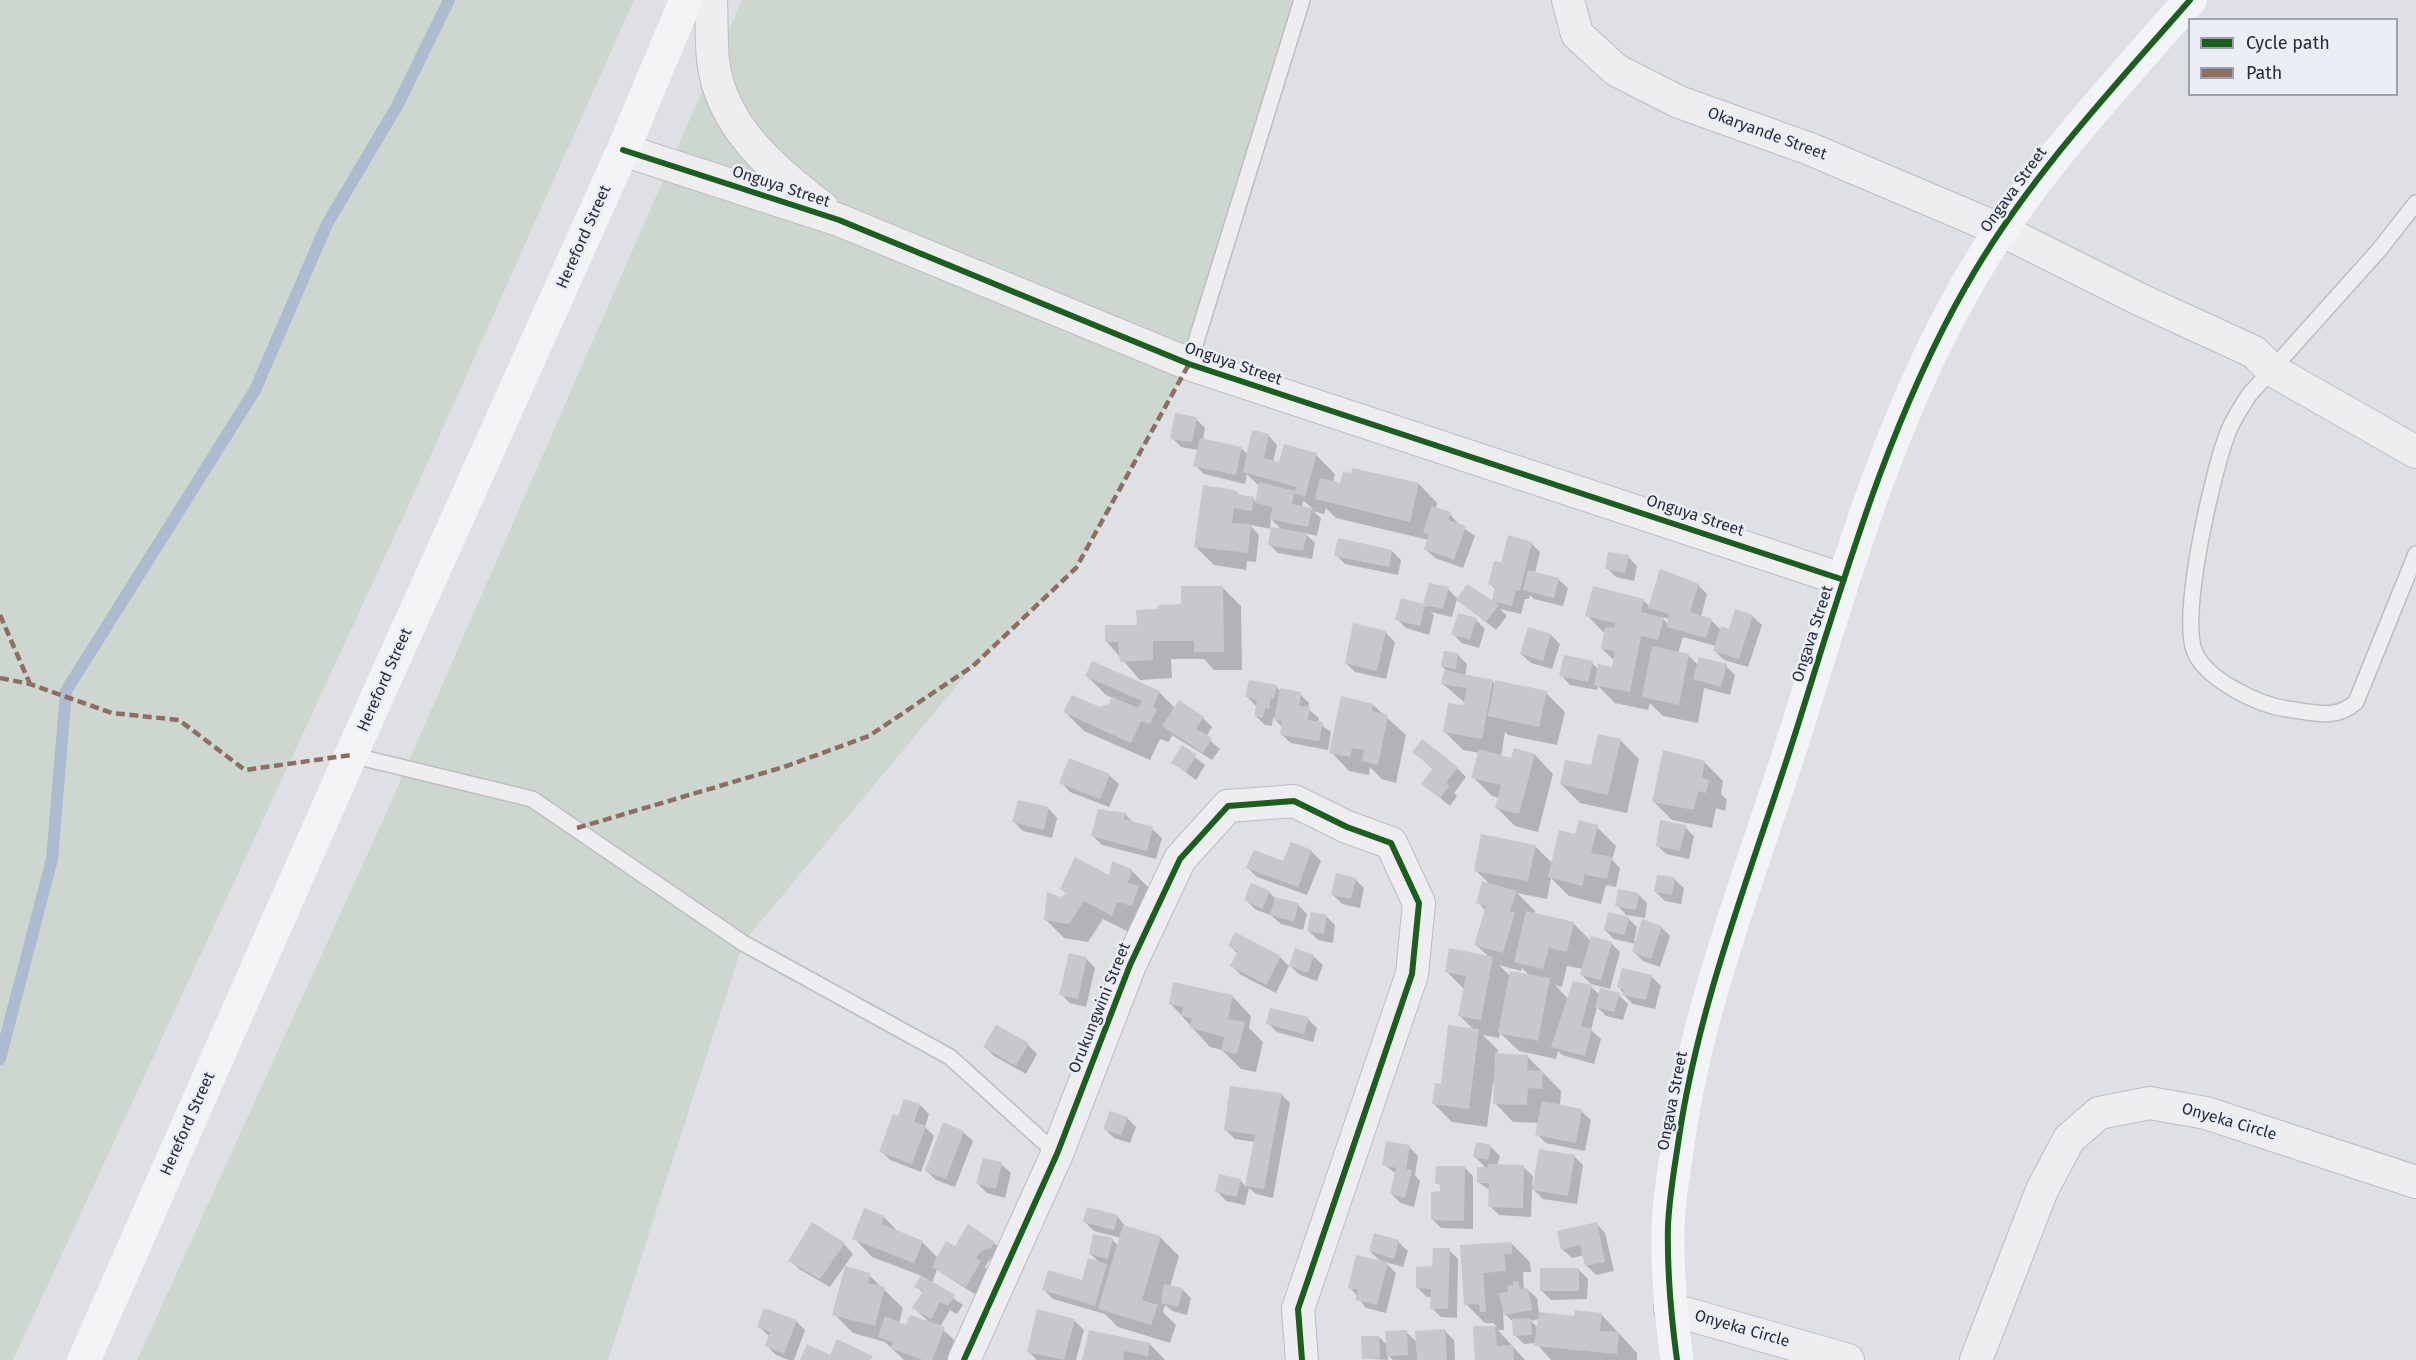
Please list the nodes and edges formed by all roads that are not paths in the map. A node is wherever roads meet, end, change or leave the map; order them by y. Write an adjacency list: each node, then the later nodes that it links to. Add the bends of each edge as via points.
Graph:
1 (686, 0): 6 (street, Hereford Street)
2 (711, 0): 8 (street, via 713,61 727,108 761,156)
3 (1302, 0): 10 (lane)
4 (1568, 0): 9 (street, Okaryande Street, via 1577,34 1616,70 1679,102 1810,149)
5 (2190, 0): 9 (street, Ongava Street, via 2075,131)
6 (623, 150): 8 (street, Onguya Street); 15 (street, Hereford Street)
7 (2416, 203): 11 (lane)
8 (839, 220): 10 (street, Onguya Street)
9 (2001, 230): 11 (street, Okaryande Street, via 2254,352); 14 (street, Ongava Street, via 1965,287 1922,374 1884,465)
10 (1189, 364): 14 (street, Onguya Street)
11 (2272, 370): 12 (street, Okaryande Street); 13 (lane, via 2249,395 2227,434 2203,524 2191,626 2194,651 2211,671 2240,693 2278,708 2335,714 2346,711 2356,702)
12 (2416, 452)
13 (2416, 554)
14 (1844, 580): 18 (street, Ongava Street, via 1710,997 1684,1100 1668,1224)
15 (351, 755): 16 (lane, via 532,799 742,943 950,1057); 19 (street, Hereford Street)
16 (1057, 1154): 20 (street, Orukungwini Street); 21 (street, Orukungwini Street, via 1130,965 1180,859 1228,806 1294,801 1390,843 1419,903 1412,974 1298,1309)
17 (2416, 1182): 24 (street, Onyeka Circle, via 2206,1113 2150,1103 2098,1113 2069,1139 2042,1190)
18 (1670, 1309): 22 (street, Ongava Street); 23 (street, Onyeka Circle)
19 (84, 1360)
20 (964, 1360)
21 (1302, 1360)
22 (1677, 1360)
23 (1848, 1360)
24 (1976, 1360)

